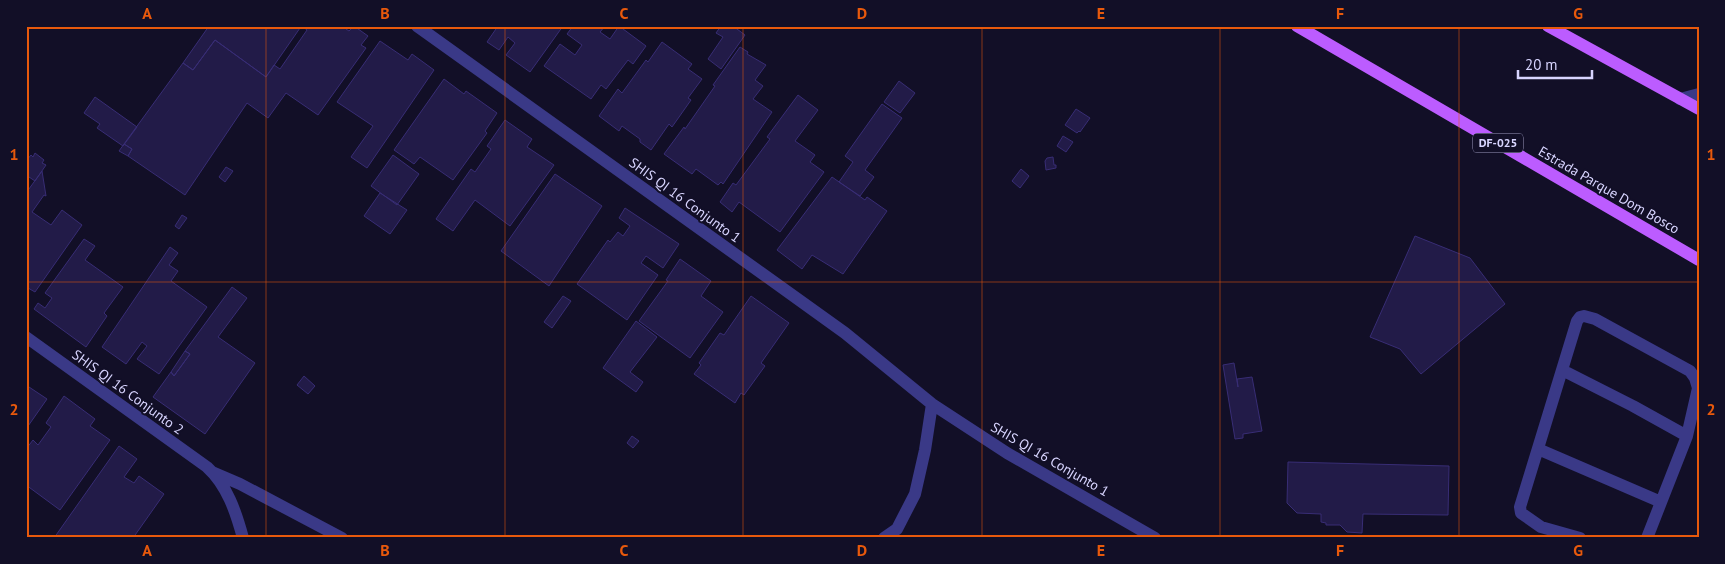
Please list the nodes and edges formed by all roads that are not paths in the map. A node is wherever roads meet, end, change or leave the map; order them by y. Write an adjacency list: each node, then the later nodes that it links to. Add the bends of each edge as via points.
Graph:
1 (417, 26): 10 (street, SHIS QI 16 Conjunto 1, via 845,333)
2 (1297, 26): 7 (main road, Estrada Parque Dom Bosco / DF-025)
3 (1548, 26): 5 (main road)
4 (1699, 94): 5 (street)
5 (1680, 99): 6 (main road)
6 (1699, 109)
7 (1699, 260)
8 (26, 337): 13 (street, SHIS QI 16 Conjunto 2)
9 (1562, 370): 11 (street); 11 (street, via 1577,321 1584,316 1594,319 1690,371 1698,388); 12 (street)
10 (932, 404): 17 (street, via 916,494 897,529); 18 (street, SHIS QI 16 Conjunto 1, via 1006,453)
11 (1686, 436): 14 (street)
12 (1538, 448): 14 (street); 19 (street, via 1520,502 1521,513 1541,527)
13 (212, 472): 15 (street, SHIS QI 16 Conjunto 2, via 237,515); 16 (street, SHIS QI 16 Conjunto 2)
14 (1661, 502): 20 (street)
15 (243, 538)
16 (342, 538)
17 (884, 538)
18 (1155, 538)
19 (1580, 538)
20 (1647, 538)

